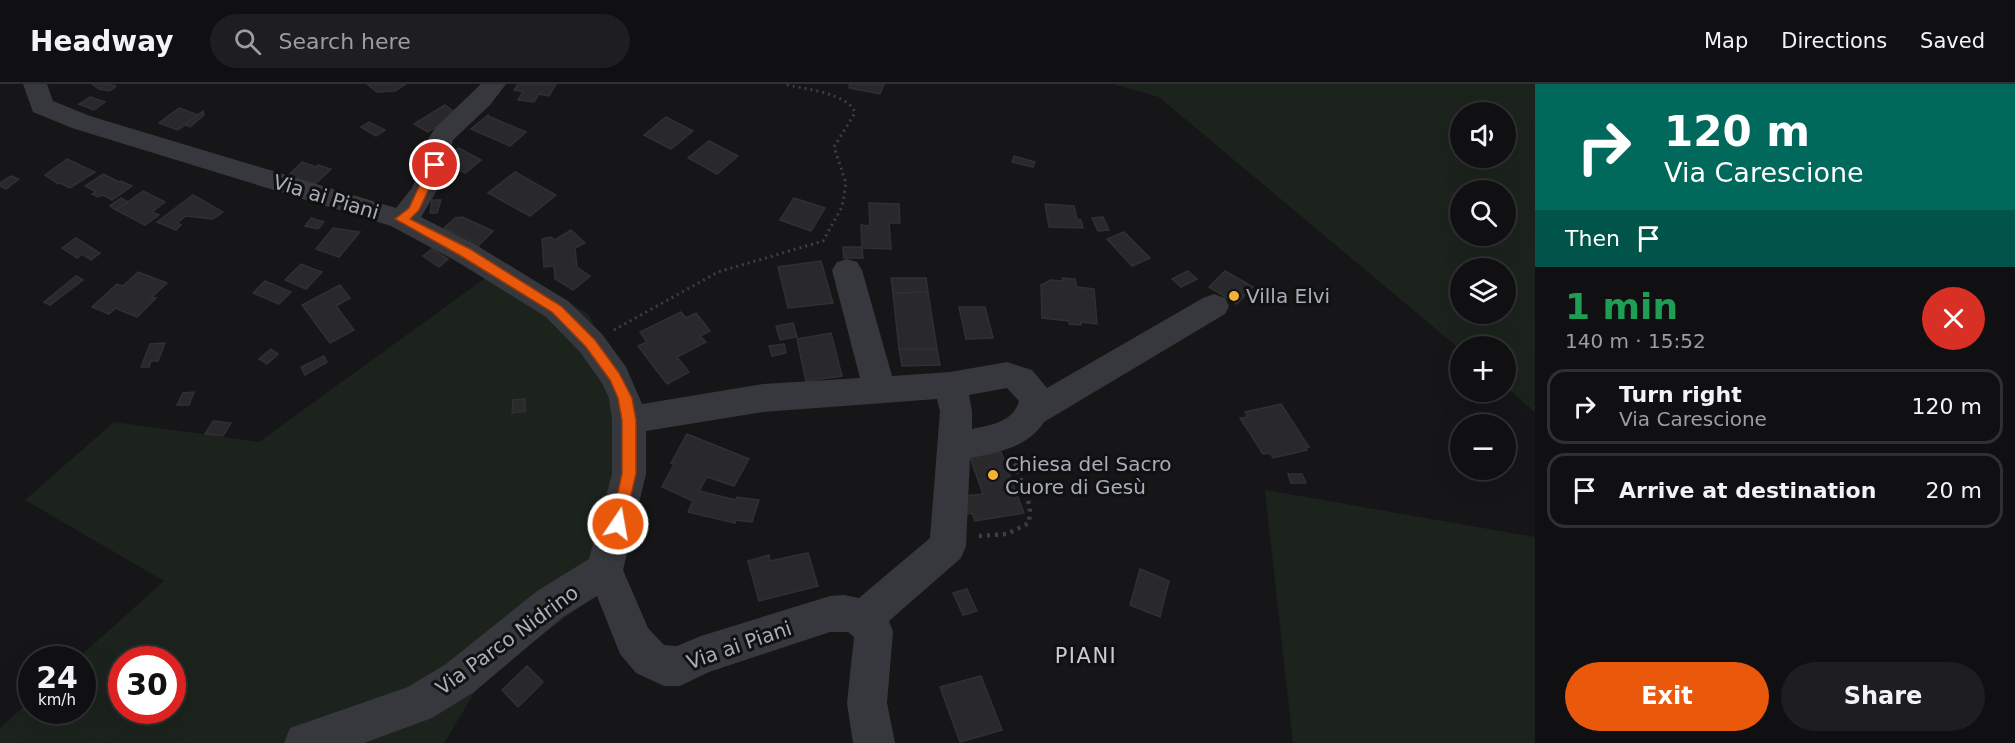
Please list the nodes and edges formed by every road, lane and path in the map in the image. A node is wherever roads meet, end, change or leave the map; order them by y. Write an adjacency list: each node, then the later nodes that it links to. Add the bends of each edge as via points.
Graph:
1 (35, 84): 4 (street, Via ai Piani, via 42,106 81,122)
2 (494, 84): 4 (street, via 486,97 439,142 422,197 414,210)
3 (784, 84): 7 (path, via 845,99 855,113 834,147 846,183 842,207 823,241 718,272)
4 (401, 219): 7 (street, Via ai Piani, via 466,253 557,309)
5 (847, 270): 9 (street)
6 (1214, 306): 10 (street)
7 (591, 343): 11 (street, Via ai Piani, via 615,376)
8 (950, 386): 9 (street); 10 (street, via 1016,376 1036,399); 13 (street, via 956,411)
9 (880, 390): 11 (street, via 763,398)
10 (1034, 412): 12 (street, via 1026,424)
11 (629, 420): 15 (street, Via ai Piani, via 629,474)
12 (1006, 436): 13 (street); 14 (path, via 1030,507 1029,523 1007,534 980,536)
13 (954, 447): 14 (street)
14 (948, 546): 16 (street)
15 (605, 570): 16 (street, Via ai Piani, via 634,641 650,659 664,666 680,666 701,655 830,614 847,612); 17 (street, Via Parco Nidrino, via 550,604 460,678 418,704)
16 (864, 618): 18 (street, via 874,632 867,702)
17 (305, 743)
18 (874, 743)

